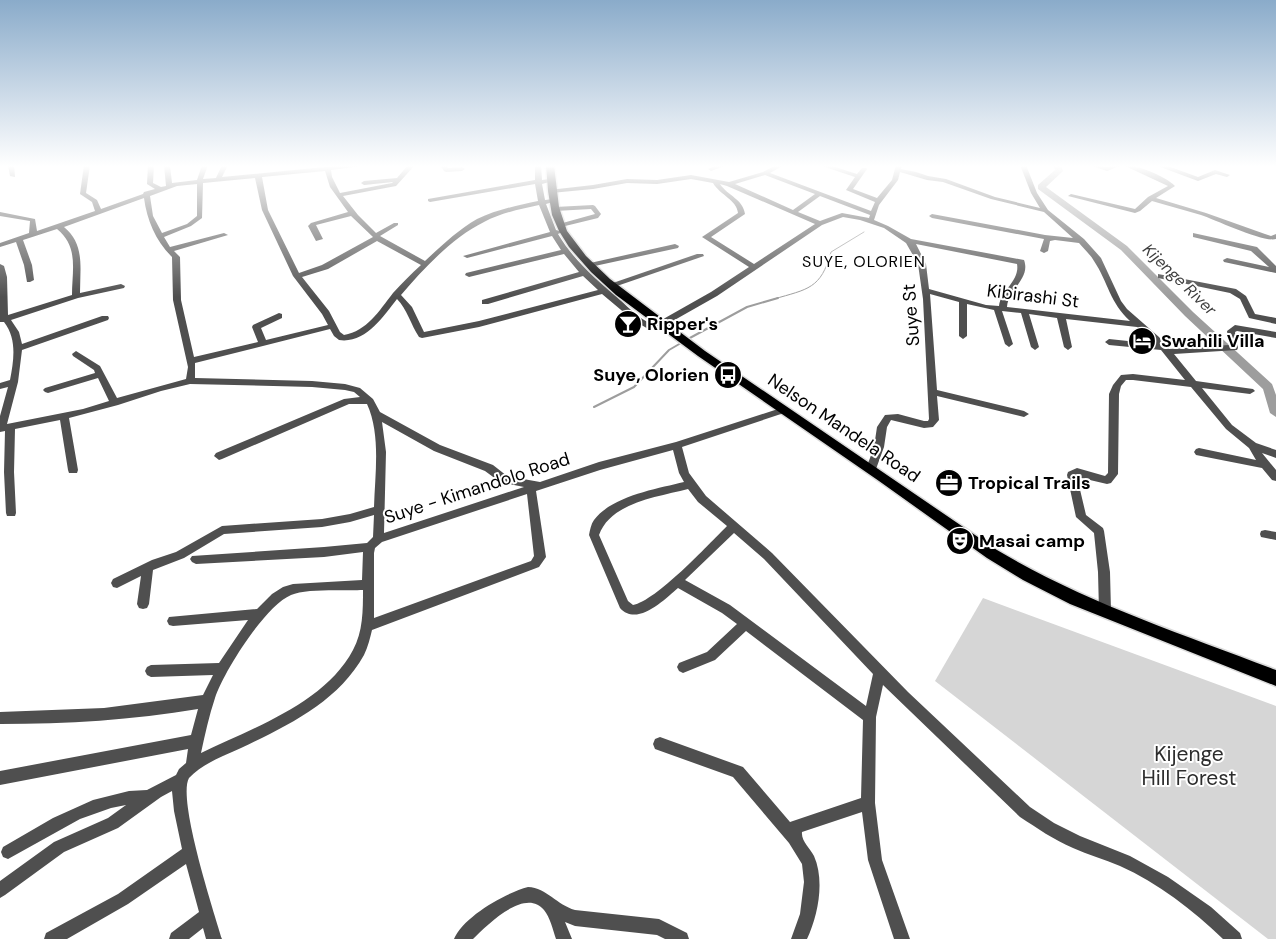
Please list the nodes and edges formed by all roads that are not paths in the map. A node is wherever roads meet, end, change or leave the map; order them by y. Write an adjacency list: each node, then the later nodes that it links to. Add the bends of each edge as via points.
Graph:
1 (98, 209): 21 (street)
2 (107, 209): 21 (street)
3 (148, 209): 34 (street)
4 (202, 209): 34 (street, via 200,218)
5 (265, 209): 57 (street)
6 (349, 209): 23 (street)
7 (522, 209): 50 (street, via 477,222)
8 (546, 209): 30 (street)
9 (555, 209): 30 (main road, Nelson Mandela Road)
10 (594, 209): 30 (street, via 598,214 596,217)
11 (742, 209): 53 (street, via 742,214 706,237)
12 (787, 209): 22 (street)
13 (798, 209): 22 (street)
14 (852, 209): 26 (street)
15 (876, 209): 26 (street)
16 (1034, 209): 20 (street)
17 (1126, 209): 18 (street)
18 (1138, 209)
19 (1187, 209): 35 (street, via 1263,236)
20 (1046, 211): 41 (street)
21 (99, 212): 29 (street)
22 (794, 212): 28 (street)
23 (352, 213): 36 (street); 37 (street, via 312,225)
24 (1, 214): 31 (street, via 33,220)
25 (932, 216): 38 (street)
26 (873, 218): 28 (street, Suye St, via 842,215); 40 (street, Suye St)
27 (396, 224): 36 (street)
28 (820, 224): 53 (street, Suye St)
29 (58, 226): 31 (street); 64 (street, via 72,237 76,248)
30 (559, 230): 45 (street); 47 (street); 51 (main road, Nelson Mandela Road)
31 (32, 235): 39 (street)
32 (224, 235): 44 (street)
33 (1196, 235): 54 (street, via 1254,249)
34 (160, 236): 44 (street)
35 (1276, 236)
36 (377, 237): 50 (street); 57 (street, via 325,267)
37 (319, 238)
38 (1054, 238): 41 (street); 46 (street, via 1047,240)
39 (19, 239): 42 (street); 59 (street)
40 (909, 241): 62 (street, Suye St, via 922,264); 67 (street, via 1021,262 1015,286)
41 (1081, 241): 75 (street, via 1098,260 1120,306)
42 (0, 245)
43 (675, 246): 51 (street)
44 (170, 250): 87 (street, via 176,257 177,300)
45 (565, 251): 55 (street); 56 (street)
46 (1044, 251)
47 (467, 256)
48 (700, 256): 61 (street)
49 (1227, 260): 54 (street)
50 (426, 265): 63 (street)
51 (590, 265): 61 (main road, Nelson Mandela Road)
52 (0, 266): 72 (street)
53 (754, 267): 74 (street, Suye St)
54 (1276, 270)
55 (583, 274): 61 (street); 66 (street)
56 (469, 275)
57 (297, 276): 76 (street)
58 (1161, 276): 73 (street, via 1234,291 1243,298 1252,316)
59 (30, 280)
60 (121, 286): 64 (street)
61 (607, 288): 63 (street, via 479,324 422,334 404,299); 74 (main road, Nelson Mandela Road)
62 (926, 290): 65 (street, Kibirashi St); 95 (street, Suye St)
63 (396, 295): 76 (street, via 381,316 363,331 342,338 336,334)
64 (76, 296): 72 (street)
65 (963, 301): 67 (street, Kibirashi St); 78 (street)
66 (485, 302)
67 (1000, 308): 68 (street, Kibirashi St); 81 (street)
68 (1024, 311): 70 (street, Kibirashi St); 82 (street)
69 (279, 316): 80 (street, via 256,327)
70 (1061, 316): 75 (street, Kibirashi St); 83 (street)
71 (104, 318): 84 (street)
72 (3, 320): 84 (street, via 16,333)
73 (1276, 321)
74 (661, 324): 98 (main road, Nelson Mandela Road)
75 (1137, 324): 85 (street)
76 (334, 326): 80 (street)
77 (1276, 335): 85 (street, via 1235,328 1231,331 1234,348)
78 (963, 336)
79 (1109, 342): 85 (street)
80 (263, 344): 87 (street)
81 (1009, 344)
82 (1035, 347)
83 (1068, 347)
84 (18, 348): 90 (street)
85 (1166, 350): 91 (street)
86 (76, 354): 88 (street, via 94,365)
87 (191, 361): 89 (street, via 193,375)
88 (101, 374): 93 (street); 97 (street)
89 (190, 380): 96 (street, via 345,387 357,390); 97 (street)
90 (13, 382): 92 (street); 102 (street)
91 (1194, 384): 94 (street); 104 (street, via 1222,419); 125 (street, via 1124,377 1114,394 1113,474 1108,480 1077,472 1072,475 1081,517 1099,531)
92 (0, 386)
93 (48, 390)
94 (1250, 391)
95 (932, 392): 100 (street); 109 (street, Suye St, via 932,424 888,417)
96 (370, 401): 99 (street); 107 (street, via 347,401)
97 (115, 403): 101 (street)
98 (784, 410): 103 (street, Suye - Kimandolo Road); 109 (main road, Nelson Mandela Road)
99 (376, 414): 113 (street, via 437,448 489,468 504,479); 114 (street, via 381,452)
100 (1024, 414)
101 (64, 417): 102 (street); 110 (street)
102 (4, 428): 115 (street)
103 (677, 445): 112 (street); 113 (street, Suye - Kimandolo Road)
104 (1252, 445): 106 (street); 108 (street)
105 (1199, 452): 108 (street)
106 (1276, 454)
107 (220, 456)
108 (1265, 465): 111 (street)
109 (870, 469): 125 (main road, Nelson Mandela Road, via 1006,563)
110 (73, 470)
111 (1276, 477)
112 (690, 484): 116 (street, via 702,499); 121 (street, via 615,507 606,514 594,535 620,599 629,609 639,609)
113 (536, 487): 117 (street, Suye - Kimandolo Road); 129 (street, via 540,557 535,564)
114 (378, 510): 117 (street); 120 (street, via 322,523 228,528 180,555)
115 (11, 513)
116 (734, 526): 121 (street); 133 (street, via 768,556)
117 (378, 539): 118 (street, Suye - Kimandolo Road)
118 (368, 547): 119 (street); 123 (street)
119 (196, 559)
120 (148, 567): 122 (street); 124 (street)
121 (676, 581): 128 (street, via 709,598)
122 (117, 582)
123 (367, 585): 126 (street, via 287,590); 129 (street)
124 (143, 604)
125 (1105, 612): 134 (main road, Nelson Mandela Road)
126 (260, 614): 127 (street); 131 (street)
127 (173, 621)
128 (746, 624): 130 (street, via 711,656); 136 (street)
129 (367, 626): 140 (street, via 357,658 320,698)
130 (683, 667)
131 (223, 669): 132 (street); 135 (street)
132 (151, 671)
133 (880, 672): 136 (street); 159 (street, via 1025,812 1076,842 1125,861 1163,882 1206,912)
134 (1276, 678)
135 (208, 701): 137 (street, via 110,712); 138 (street)
136 (870, 717): 144 (street)
137 (0, 718)
138 (197, 741): 140 (street); 141 (street)
139 (660, 744): 145 (street, via 738,772)
140 (192, 766): 142 (street)
141 (0, 778)
142 (180, 780): 143 (street); 147 (street, via 179,798)
143 (148, 797): 146 (street, via 130,796 106,802 47,828); 148 (street, via 112,823 59,847)
144 (868, 803): 145 (street, via 801,823 795,827); 158 (street, via 875,860)
145 (794, 838): 157 (street, via 806,856 812,877 805,928)
146 (8, 852)
147 (190, 852): 150 (street); 151 (street, via 123,899)
148 (0, 890)
149 (550, 906): 154 (street, via 538,895 525,894 494,910); 155 (street); 156 (street, via 575,918 659,927)
150 (208, 914): 152 (street); 153 (street)
151 (52, 939)
152 (177, 939)
153 (214, 939)
154 (462, 939)
155 (564, 939)
156 (681, 939)
157 (799, 939)
158 (902, 939)
159 (1234, 939)

